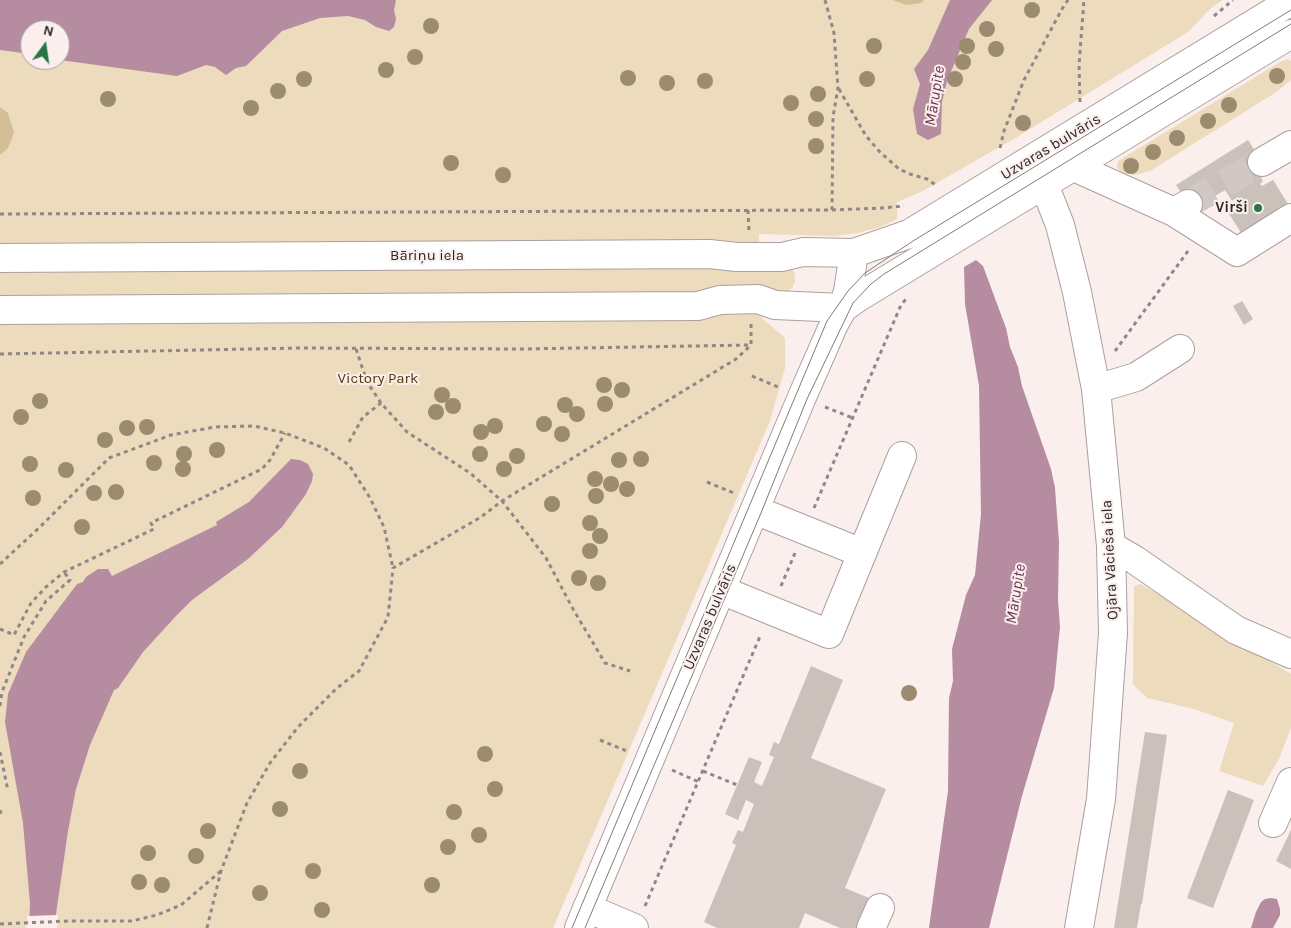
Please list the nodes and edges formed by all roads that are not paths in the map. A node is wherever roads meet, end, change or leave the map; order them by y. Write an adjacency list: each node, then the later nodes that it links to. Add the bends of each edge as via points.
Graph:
1 (1291, 1): 8 (street, Uzvaras bulvāris, via 909,234)
2 (1291, 34): 5 (street, Uzvaras bulvāris)
3 (1291, 144): 4 (street)
4 (1262, 162)
5 (1074, 167): 7 (street, via 1181,208 1203,230 1238,252); 10 (street, Uzvaras bulvāris)
6 (1049, 197): 13 (street, Ojāra Vācieša iela, via 1060,225 1077,292)
7 (1291, 218)
8 (854, 253): 9 (street, Bāriņu iela, via 804,252 782,257 709,254); 10 (street, Uzvaras bulvāris)
9 (0, 258)
10 (843, 308): 11 (street, via 775,305 758,299 720,300 698,306); 15 (street, Uzvaras bulvāris)
11 (0, 310)
12 (1180, 349): 13 (street, via 1136,377)
13 (1096, 389): 16 (street, Ojāra Vācieša iela)
14 (902, 456): 17 (street)
15 (755, 510): 17 (street); 18 (street, Uzvaras bulvāris)
16 (1111, 546): 19 (street, via 1236,630); 24 (street, Ojāra Vācieša iela, via 1113,632 1101,799)
17 (862, 553): 18 (street, via 829,634)
18 (721, 590): 22 (street, Uzvaras bulvāris)
19 (1291, 654)
20 (1291, 782): 21 (street)
21 (1273, 823)
22 (583, 918): 23 (street)
23 (634, 928)
24 (1079, 928)

